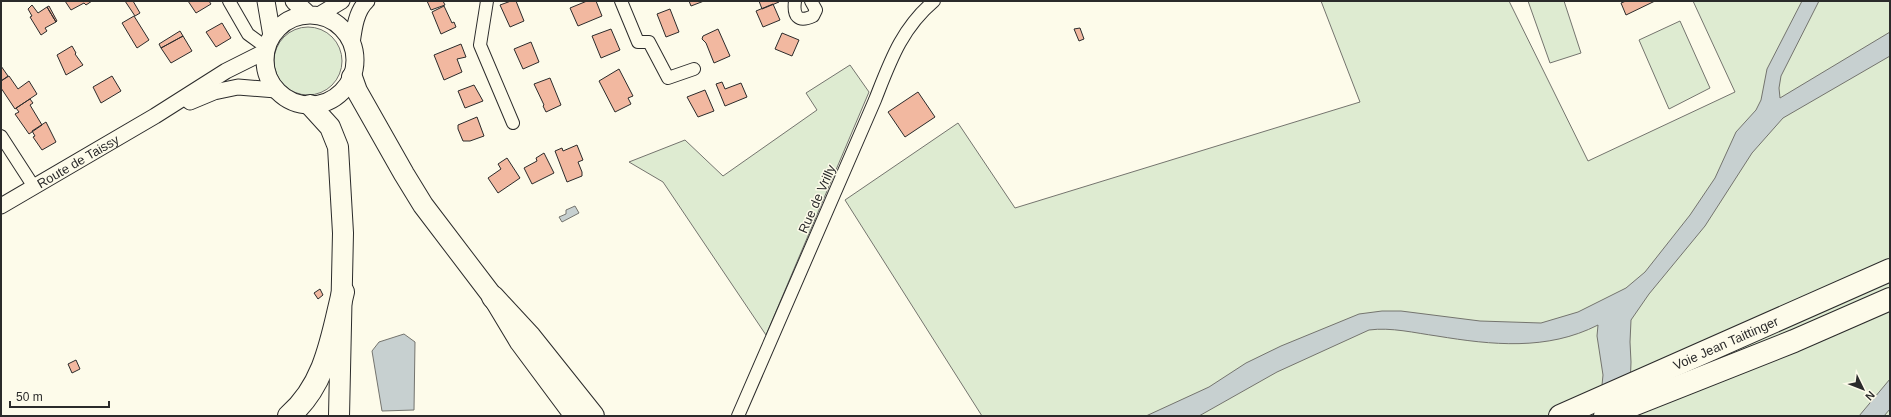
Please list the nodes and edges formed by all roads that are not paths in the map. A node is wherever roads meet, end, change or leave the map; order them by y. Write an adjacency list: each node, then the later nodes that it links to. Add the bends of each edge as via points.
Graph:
1 (229, 1): 13 (street, via 248,34)
2 (266, 1): 13 (main road)
3 (294, 1): 11 (main road)
4 (342, 1): 11 (street)
5 (367, 1): 12 (street, via 355,22)
6 (487, 1): 19 (street, via 480,45)
7 (621, 1): 14 (street, via 638,42 649,42 668,78)
8 (795, 1): 9 (street, via 796,14 805,20 813,16 816,10)
9 (811, 1)
10 (934, 1): 33 (street, Rue de Vrilly, via 922,11 902,36 892,57)
11 (313, 15): 12 (main road, via 338,25); 13 (main road, via 295,18 282,25)
12 (352, 44): 15 (main road, via 355,66)
13 (268, 45): 16 (main road, via 266,72); 18 (street, Route de Taissy)
14 (694, 69)
15 (352, 77): 17 (main road, via 340,94 331,100); 25 (highway, via 357,91 404,174 444,234)
16 (276, 90): 17 (main road, via 297,104); 18 (street, Route de Taissy, via 238,87 214,92)
17 (310, 105): 24 (highway, via 330,127 338,147 343,233)
18 (155, 116): 21 (street, Route de Taissy)
19 (513, 123)
20 (1, 136): 21 (street)
21 (34, 187): 22 (street, Route de Taissy)
22 (1, 206)
23 (1890, 270): 27 (highway, Voie Jean Taittinger, via 1630,384)
24 (343, 292): 29 (highway, via 326,362 310,392); 30 (highway)
25 (493, 297): 31 (highway, via 520,342); 32 (highway, via 530,336)
26 (1890, 299): 28 (highway, Voie Jean Taittinger)
27 (1602, 407): 28 (highway, Voie Jean Taittinger); 34 (highway); 35 (highway, Voie Jean Taittinger)
28 (1635, 411)
29 (289, 416)
30 (339, 416)
31 (575, 416)
32 (593, 416)
33 (738, 416)
34 (1550, 416)
35 (1560, 416)

